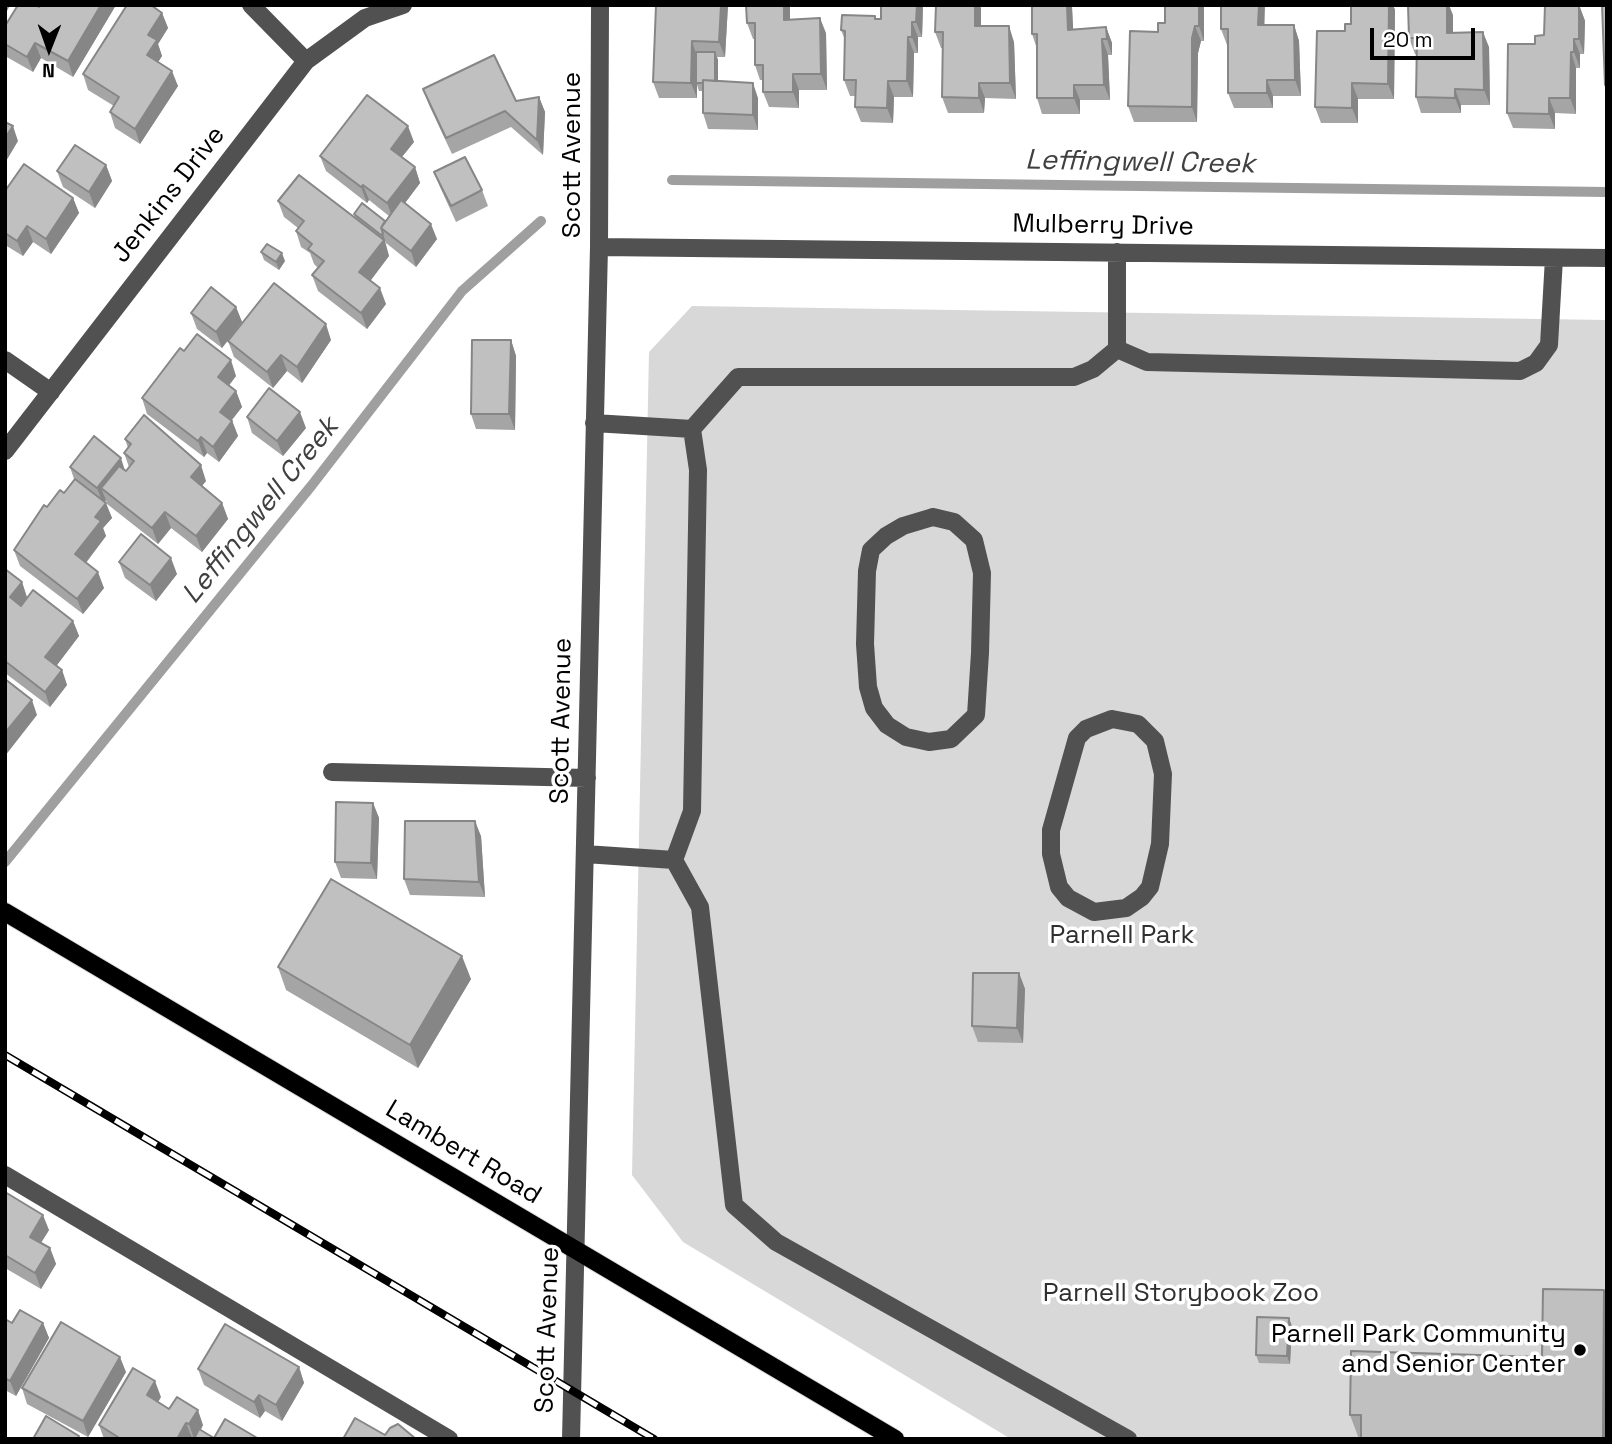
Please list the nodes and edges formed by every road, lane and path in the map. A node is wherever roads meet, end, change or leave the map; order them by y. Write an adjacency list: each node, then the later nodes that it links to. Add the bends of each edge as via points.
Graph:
1 (251, 5): 4 (street)
2 (403, 5): 4 (street, Jenkins Drive, via 365,18)
3 (600, 5): 5 (street, Scott Avenue)
4 (306, 61): 11 (street, Jenkins Drive)
5 (598, 247): 6 (street, Mulberry Drive); 12 (street, Scott Avenue)
6 (1117, 252): 7 (street, Mulberry Drive); 9 (street)
7 (1554, 258): 8 (street, Mulberry Drive); 9 (street, via 1549,345 1536,363 1520,371 1146,362)
8 (1607, 258)
9 (1117, 349): 13 (street, via 1093,369 1074,377 737,377)
10 (5, 360): 11 (street)
11 (51, 392): 14 (street, Jenkins Drive)
12 (594, 423): 13 (street); 17 (street, Scott Avenue)
13 (692, 429): 19 (street, via 698,470 692,811)
14 (5, 451)
15 (980, 653): 15 (street, via 982,573 974,540 954,522 933,517 886,536 871,550 865,644 867,687 874,708 887,725 906,737 929,742 951,739 964,730 976,715)
16 (332, 772): 17 (street)
17 (587, 778): 18 (street, Scott Avenue)
18 (585, 854): 19 (street); 23 (street, Scott Avenue)
19 (674, 860): 27 (street, via 700,907 734,1205 776,1242)
20 (1059, 887): 20 (street, via 1051,830 1077,738 1112,719 1138,724 1155,741 1163,774 1160,844 1150,887 1126,908 1094,912 1068,898)
21 (6, 912): 23 (main road, Lambert Road)
22 (5, 1175): 24 (street)
23 (576, 1251): 25 (street, Scott Avenue); 26 (main road, Lambert Road)
24 (449, 1439)
25 (571, 1439)
26 (895, 1439)
27 (1128, 1439)

